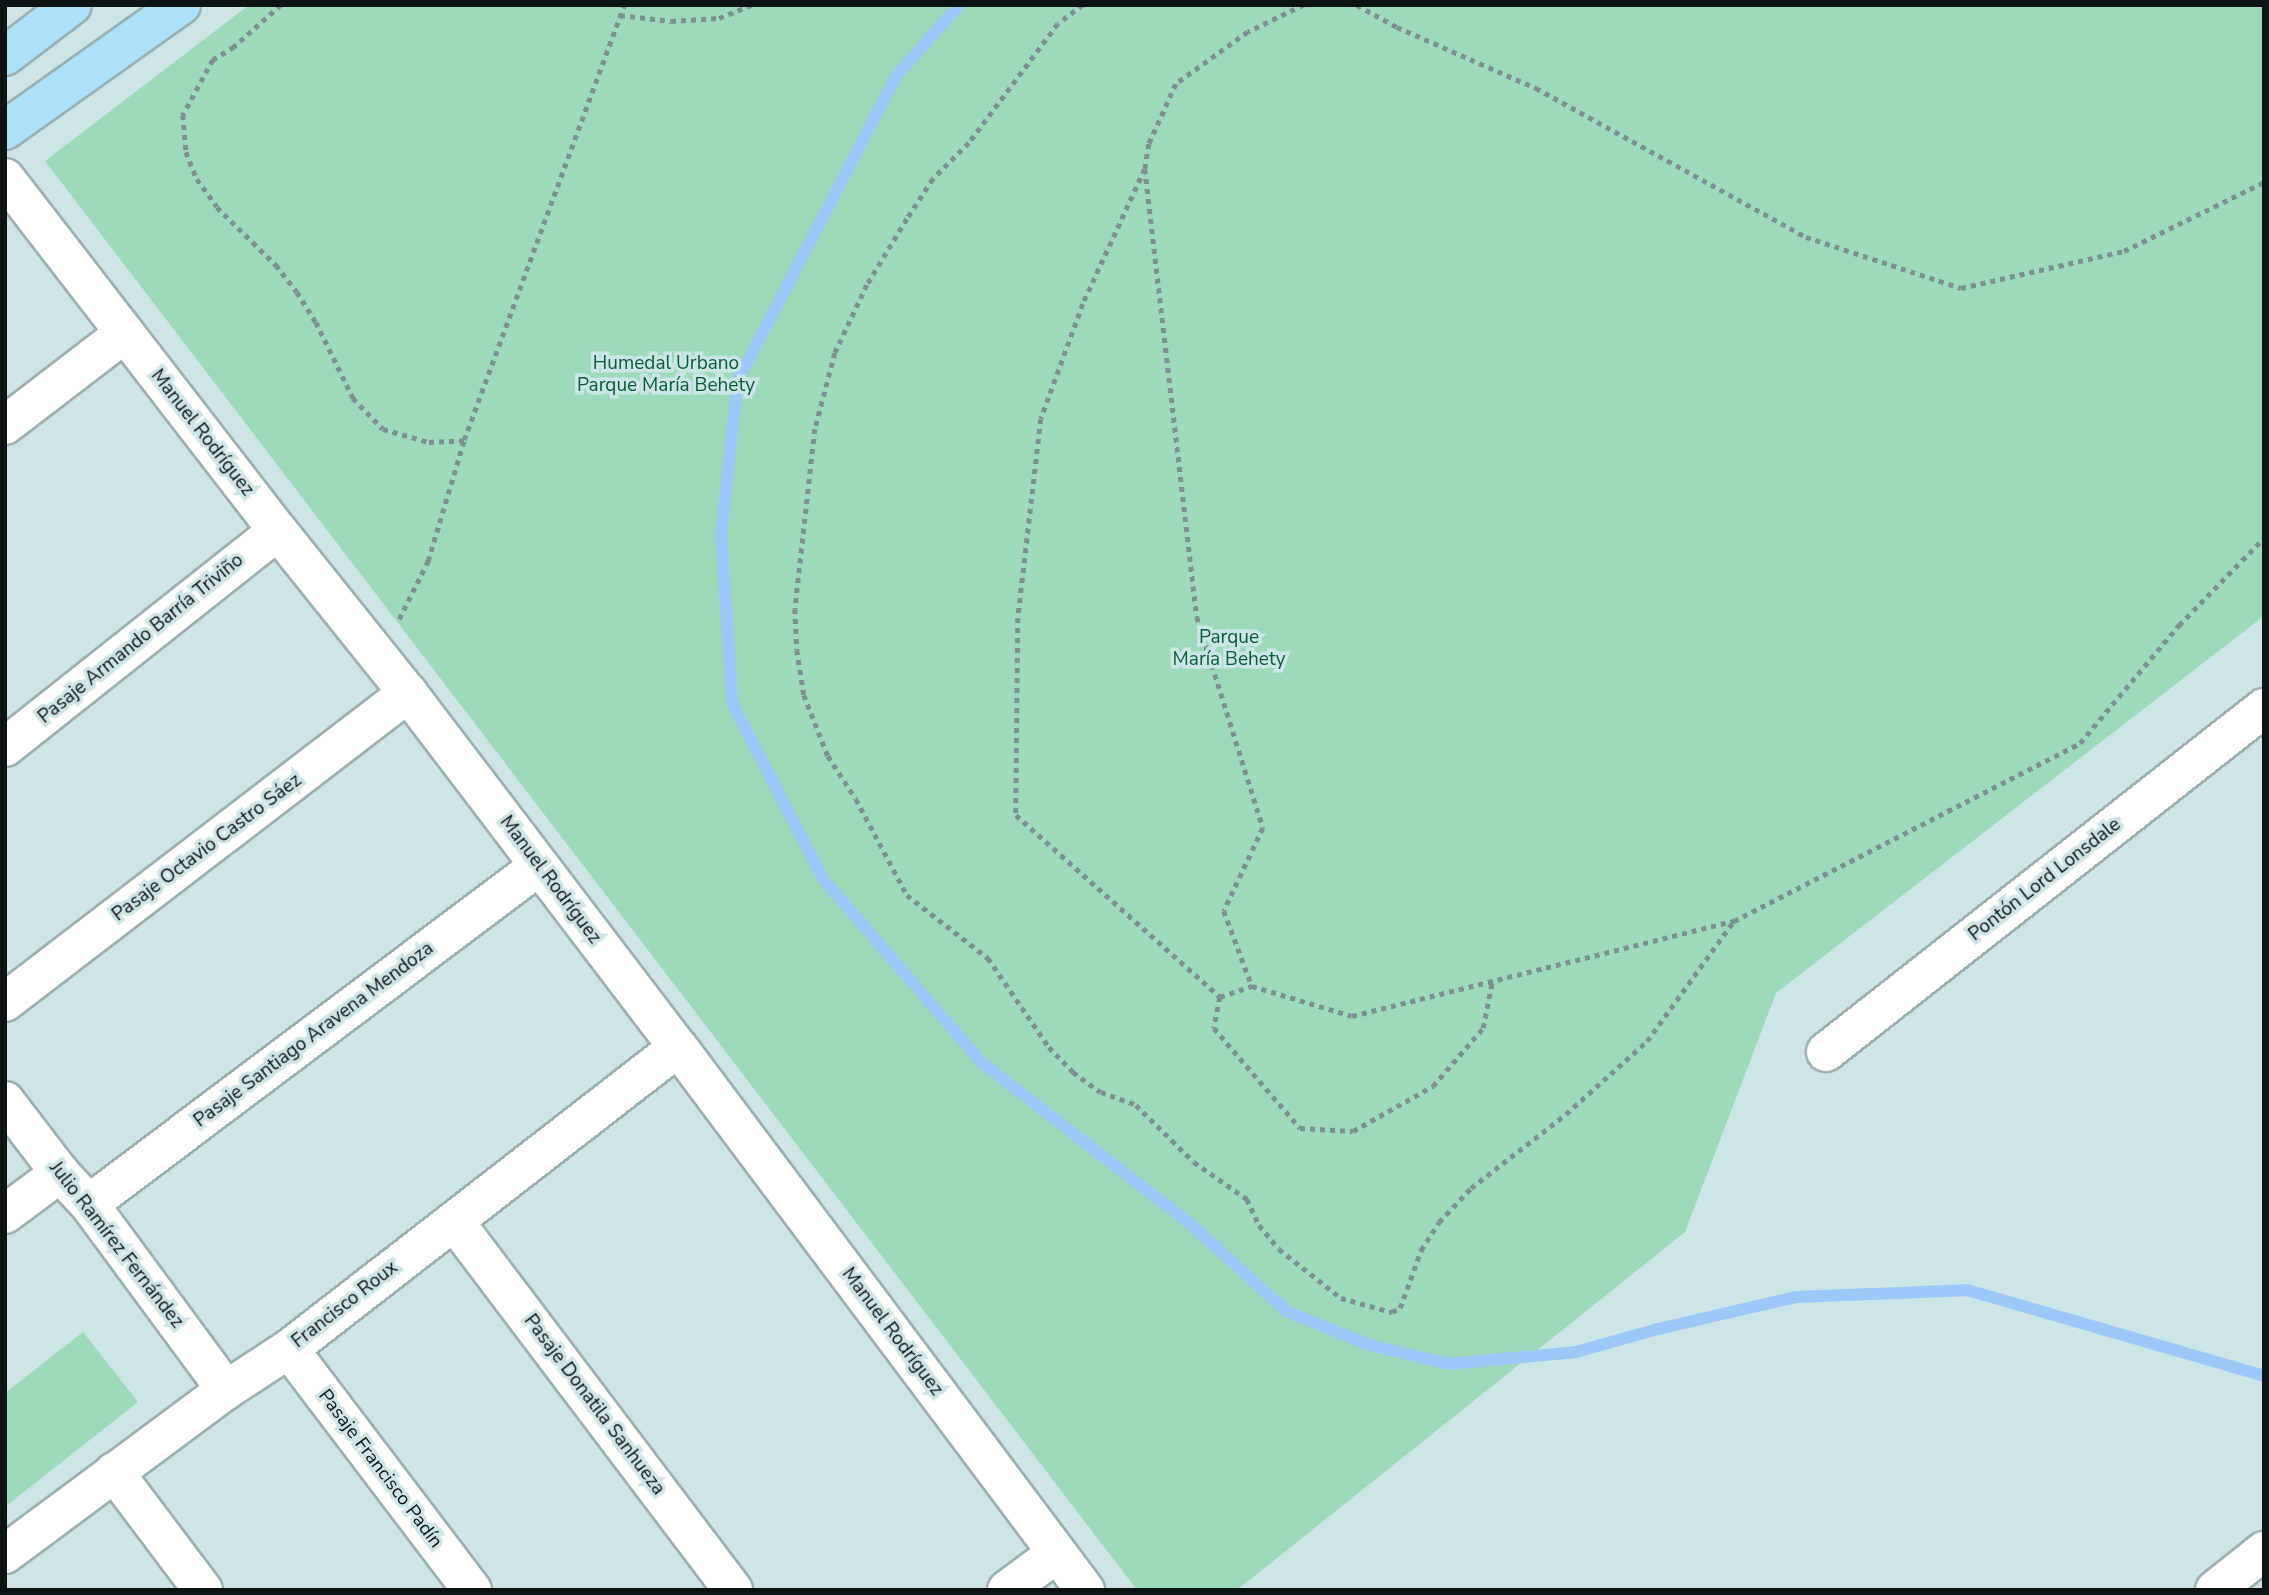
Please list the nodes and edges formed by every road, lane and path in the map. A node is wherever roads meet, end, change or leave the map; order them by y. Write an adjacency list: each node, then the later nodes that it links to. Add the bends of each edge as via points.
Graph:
1 (72, 5): 10 (main road)
2 (181, 5): 11 (main road)
3 (281, 5): 17 (path, via 213,60 183,115 189,161 218,207 297,292 360,406 383,429 429,442)
4 (624, 5): 9 (path)
5 (751, 5): 9 (path, via 719,18 671,21)
6 (1083, 5): 25 (path, via 1058,24 969,143 933,179 907,219 867,285 835,354 815,429 795,609 804,695 828,756 907,895 988,958 1049,1047 1073,1072 1101,1092 1136,1105 1194,1162 1247,1199 1259,1225 1279,1249 1341,1298 1392,1312 1401,1308 1420,1250 1439,1222 1471,1188 1566,1114 1647,1041)
7 (1304, 5): 12 (path, via 1248,32 1176,84 1149,144)
8 (1357, 5): 14 (path, via 1536,88 1806,237 1961,288 2124,251)
9 (620, 15): 17 (path)
10 (5, 56)
11 (5, 130)
12 (1145, 169): 27 (path, via 1197,617 1263,828 1224,911); 28 (path, via 1083,304 1041,419 1018,618 1016,816)
13 (5, 178): 15 (street, Manuel Rodríguez)
14 (2264, 182)
15 (125, 333): 16 (street); 18 (street, Manuel Rodríguez)
16 (5, 425)
17 (464, 440): 20 (path, via 428,561)
18 (278, 531): 20 (street, Manuel Rodríguez); 23 (street, Pasaje Armando Barría Triviño)
19 (2264, 538): 25 (path, via 2179,625 2080,743)
20 (381, 658): 21 (street, Manuel Rodríguez)
21 (408, 693): 24 (street, Manuel Rodríguez); 29 (street, Pasaje Octavio Castro Sáez)
22 (2264, 708): 31 (street, Pontón Lord Lonsdale)
23 (5, 747)
24 (538, 866): 30 (street, Manuel Rodríguez); 34 (street, Pasaje Santiago Aravena Mendoza)
25 (1734, 921): 26 (path)
26 (1492, 982): 27 (path, via 1352,1016); 28 (path, via 1483,1028 1433,1086 1353,1131 1300,1128 1214,1028)
27 (1252, 986): 28 (path)
28 (1220, 997)
29 (5, 1002)
30 (678, 1047): 36 (street, Francisco Roux); 41 (street, Manuel Rodríguez)
31 (1826, 1052)
32 (5, 1101): 33 (street, Julio Ramírez Fernández)
33 (60, 1173): 34 (street, Julio Ramírez Fernández); 35 (street)
34 (89, 1204): 38 (street, Julio Ramírez Fernández)
35 (5, 1214)
36 (454, 1221): 37 (street, Francisco Roux); 45 (street, Pasaje Donatila Sanhueza)
37 (289, 1349): 38 (street, Francisco Roux); 44 (street, Pasaje Francisco Padín)
38 (226, 1390): 39 (street, Francisco Roux)
39 (114, 1472): 42 (street, Francisco Roux); 43 (street)
40 (2264, 1552): 48 (street)
41 (1057, 1553): 46 (street); 47 (street, Manuel Rodríguez)
42 (5, 1554)
43 (203, 1590)
44 (472, 1590)
45 (733, 1590)
46 (1007, 1590)
47 (1085, 1590)
48 (2216, 1590)

